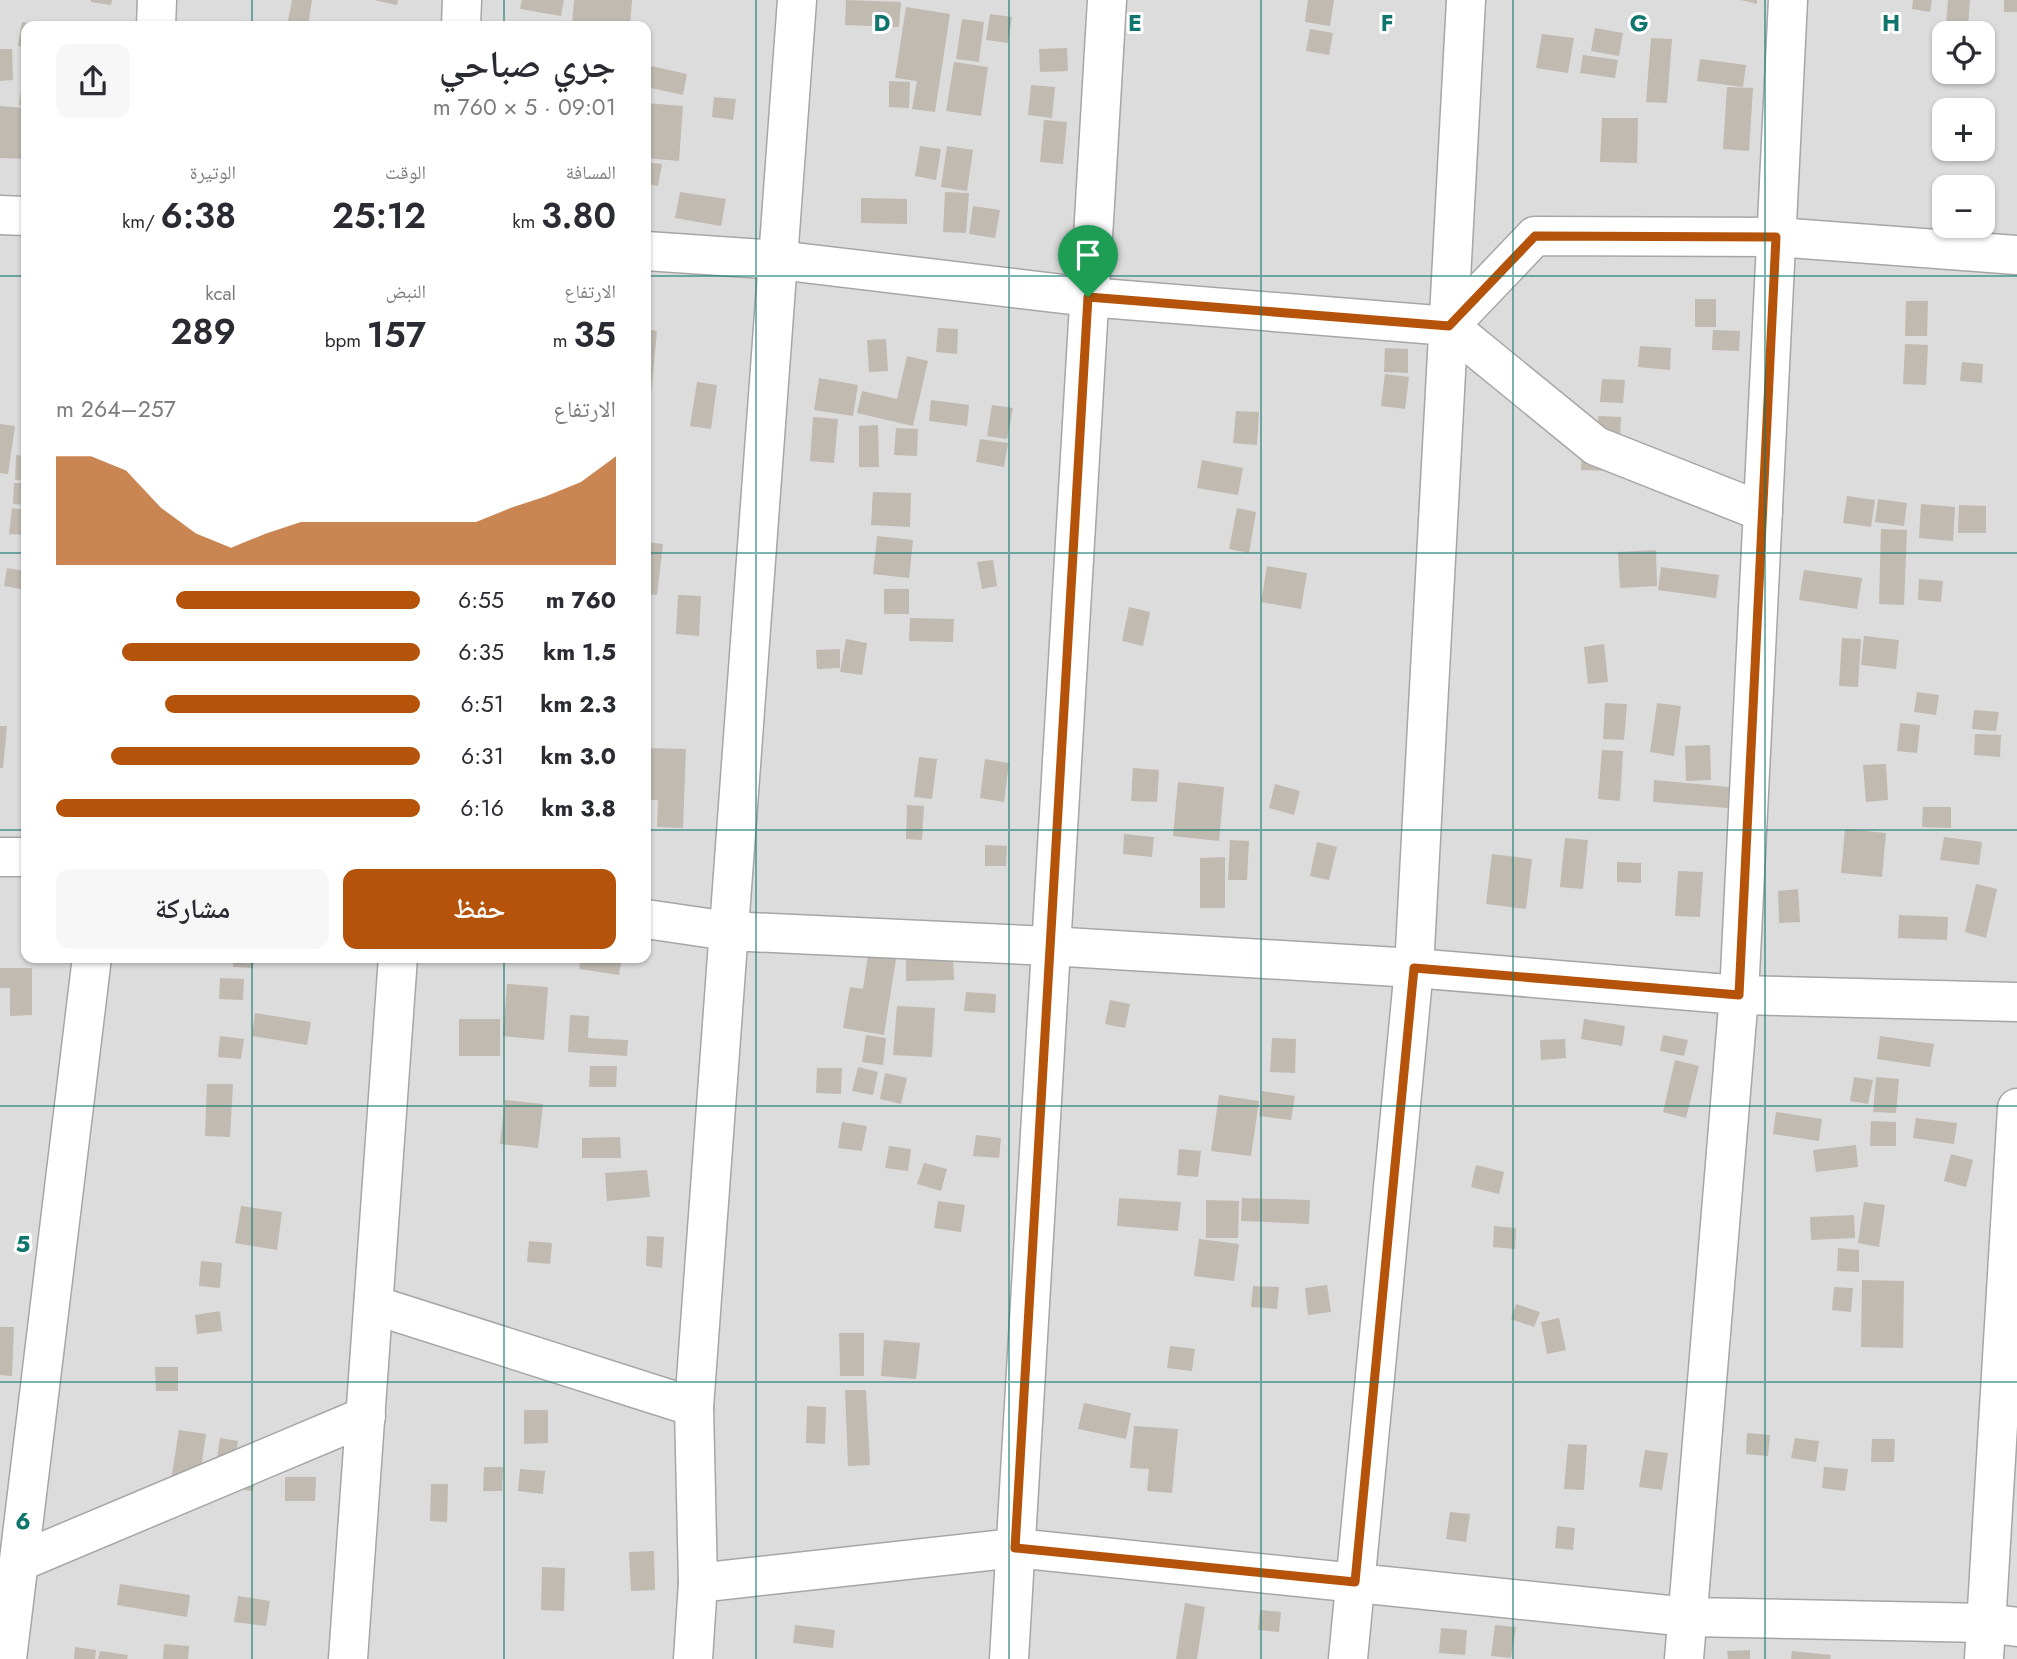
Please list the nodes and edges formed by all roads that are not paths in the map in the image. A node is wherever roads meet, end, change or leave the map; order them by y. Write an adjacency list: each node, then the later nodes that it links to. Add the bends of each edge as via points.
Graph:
1 (157, 0): 7 (street)
2 (463, 0): 8 (street)
3 (797, 0): 14 (street)
4 (1107, 0): 15 (street)
5 (1466, 0): 16 (street)
6 (1788, 0): 11 (street)
7 (156, 21)
8 (461, 21)
9 (0, 215): 10 (street)
10 (21, 216)
11 (1776, 237): 13 (street); 16 (street, via 1535,236); 17 (street)
12 (651, 251): 14 (street)
13 (2017, 255)
14 (778, 260): 15 (street); 21 (street)
15 (1088, 297): 16 (street); 22 (street)
16 (1449, 326): 17 (street, via 1596,446); 25 (street)
17 (1763, 512): 26 (street)
18 (0, 857): 19 (street)
19 (21, 857)
20 (651, 920): 21 (street)
21 (728, 931): 22 (street); 30 (street)
22 (1049, 946): 25 (street); 32 (street)
23 (91, 963): 33 (street)
24 (398, 963): 29 (street)
25 (1414, 968): 26 (street); 34 (street)
26 (1739, 995): 27 (street); 36 (street)
27 (2017, 1002)
28 (2017, 1108): 37 (street)
29 (374, 1305): 30 (street); 31 (street)
30 (694, 1407): 35 (street)
31 (366, 1416): 33 (street); 39 (street)
32 (1015, 1548): 34 (street); 35 (street); 41 (street)
33 (19, 1562): 38 (street)
34 (1355, 1582): 36 (street); 42 (street)
35 (698, 1583): 40 (street)
36 (1688, 1617): 37 (street); 43 (street)
37 (1996, 1636)
38 (7, 1659)
39 (348, 1659)
40 (693, 1659)
41 (1009, 1659)
42 (1348, 1659)
43 (1684, 1659)

